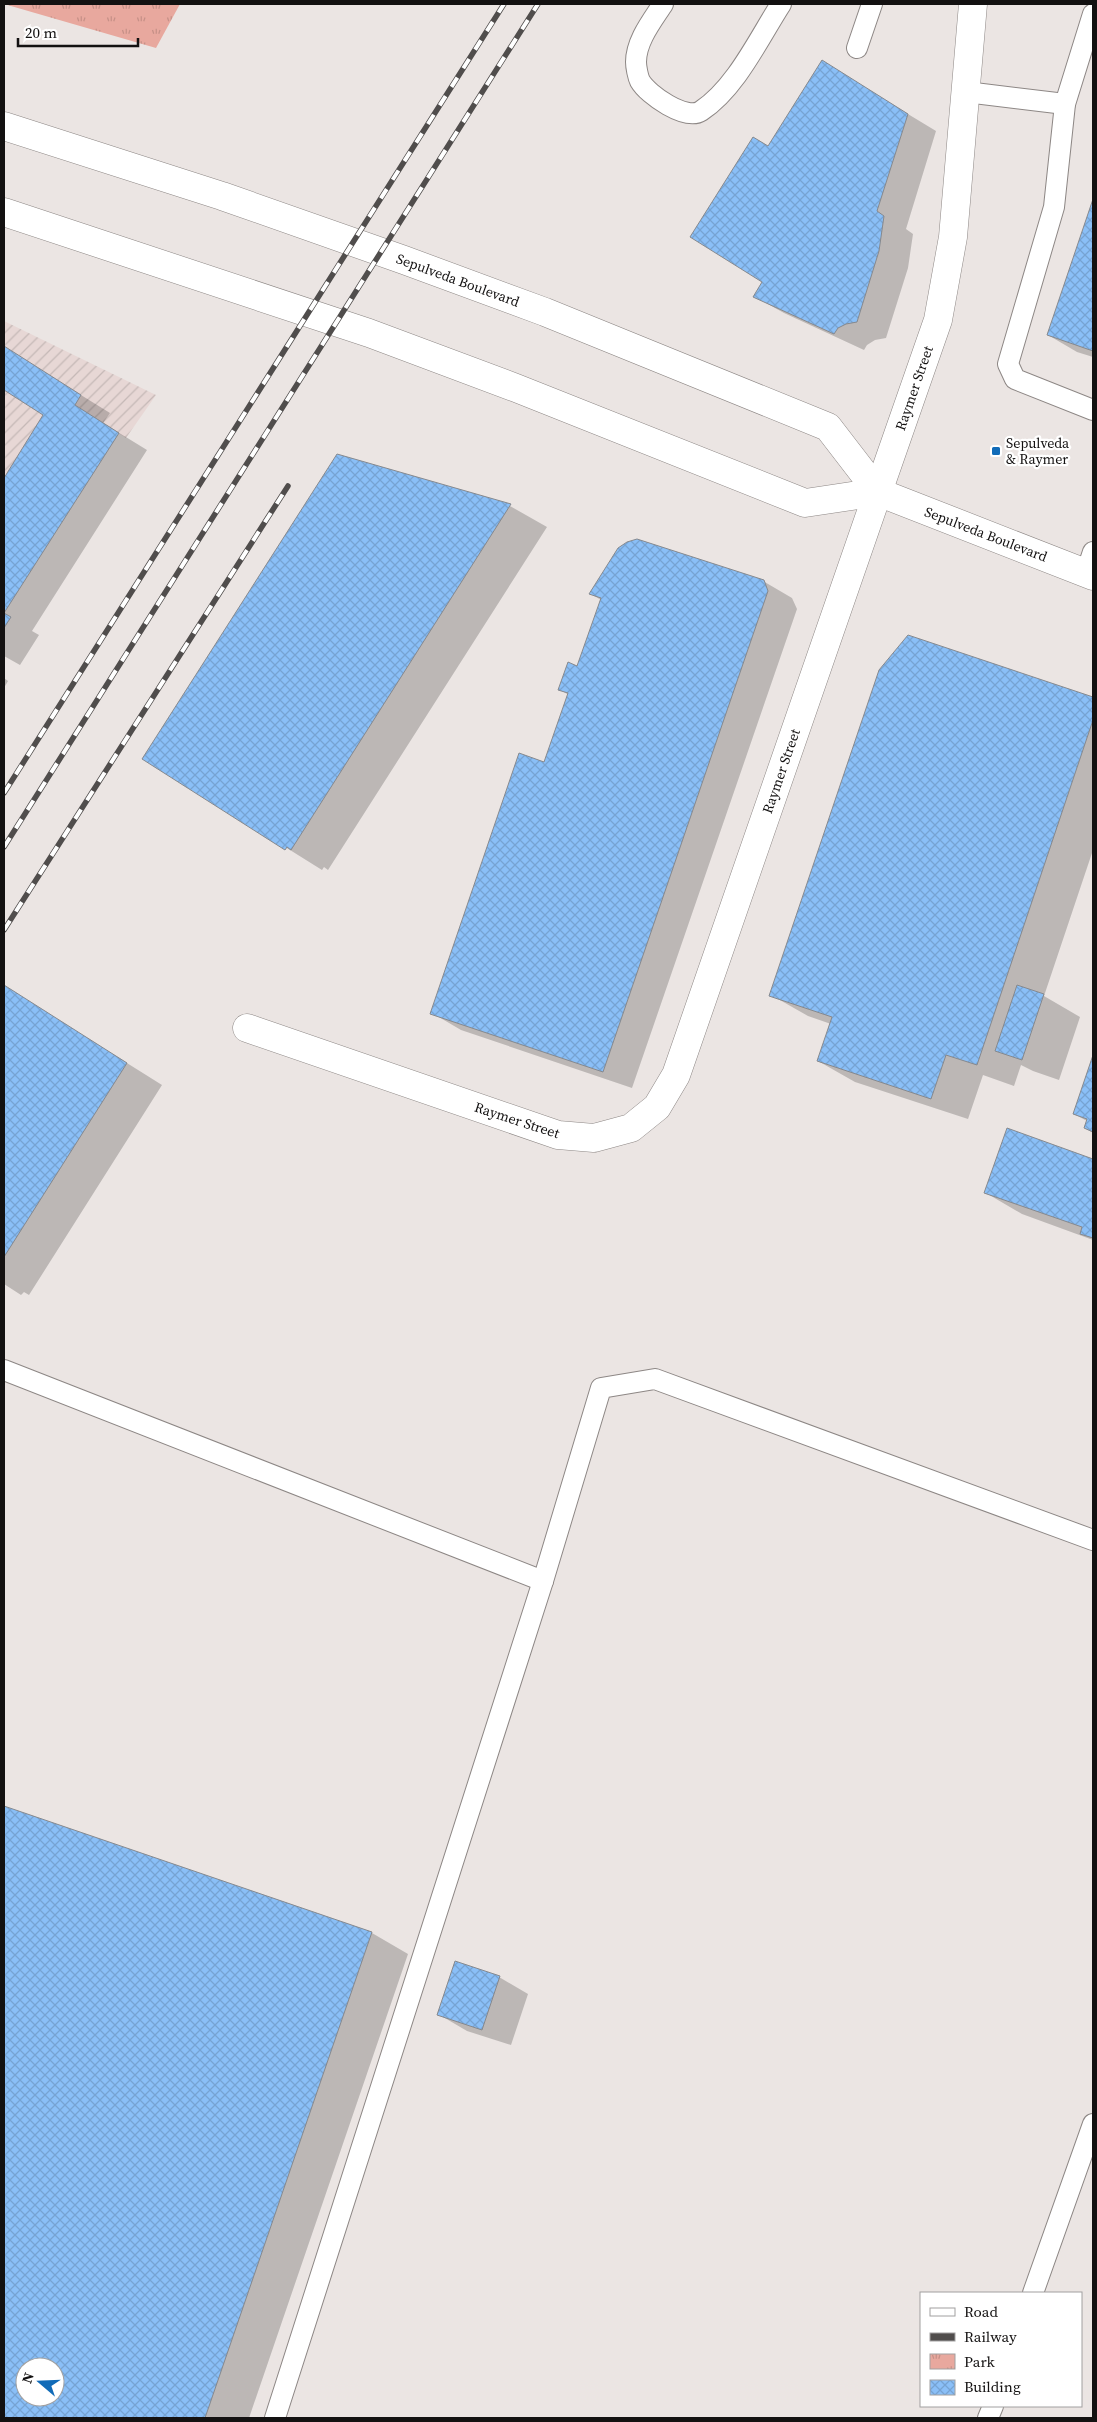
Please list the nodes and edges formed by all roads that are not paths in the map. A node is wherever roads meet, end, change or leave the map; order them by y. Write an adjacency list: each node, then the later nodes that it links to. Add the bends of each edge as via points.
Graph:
1 (663, 4): 2 (lane, via 642,37 636,62 640,81 658,98 682,113 700,112 728,87)
2 (781, 4)
3 (872, 4): 6 (lane)
4 (973, 4): 7 (main road, Raymer Street)
5 (1093, 14): 8 (lane)
6 (856, 48)
7 (966, 92): 8 (lane); 12 (main road, Raymer Street, via 953,237 938,320)
8 (1065, 104): 11 (lane, via 1054,206 1008,364 1015,380)
9 (4, 126): 12 (main road, Sepulveda Boulevard, via 222,196 546,312 828,427)
10 (4, 212): 12 (main road, Sepulveda Boulevard, via 369,334 805,502)
11 (1093, 410)
12 (878, 492): 13 (main road, Sepulveda Boulevard); 14 (main road, Raymer Street, via 676,1075 657,1107 631,1128 594,1138 558,1135)
13 (1091, 567)
14 (246, 1028)
15 (4, 1370): 17 (lane)
16 (1093, 1540): 17 (lane, via 655,1379 601,1388)
17 (543, 1580): 20 (lane)
18 (1093, 2124): 19 (lane)
19 (1033, 2292)
20 (275, 2418)

